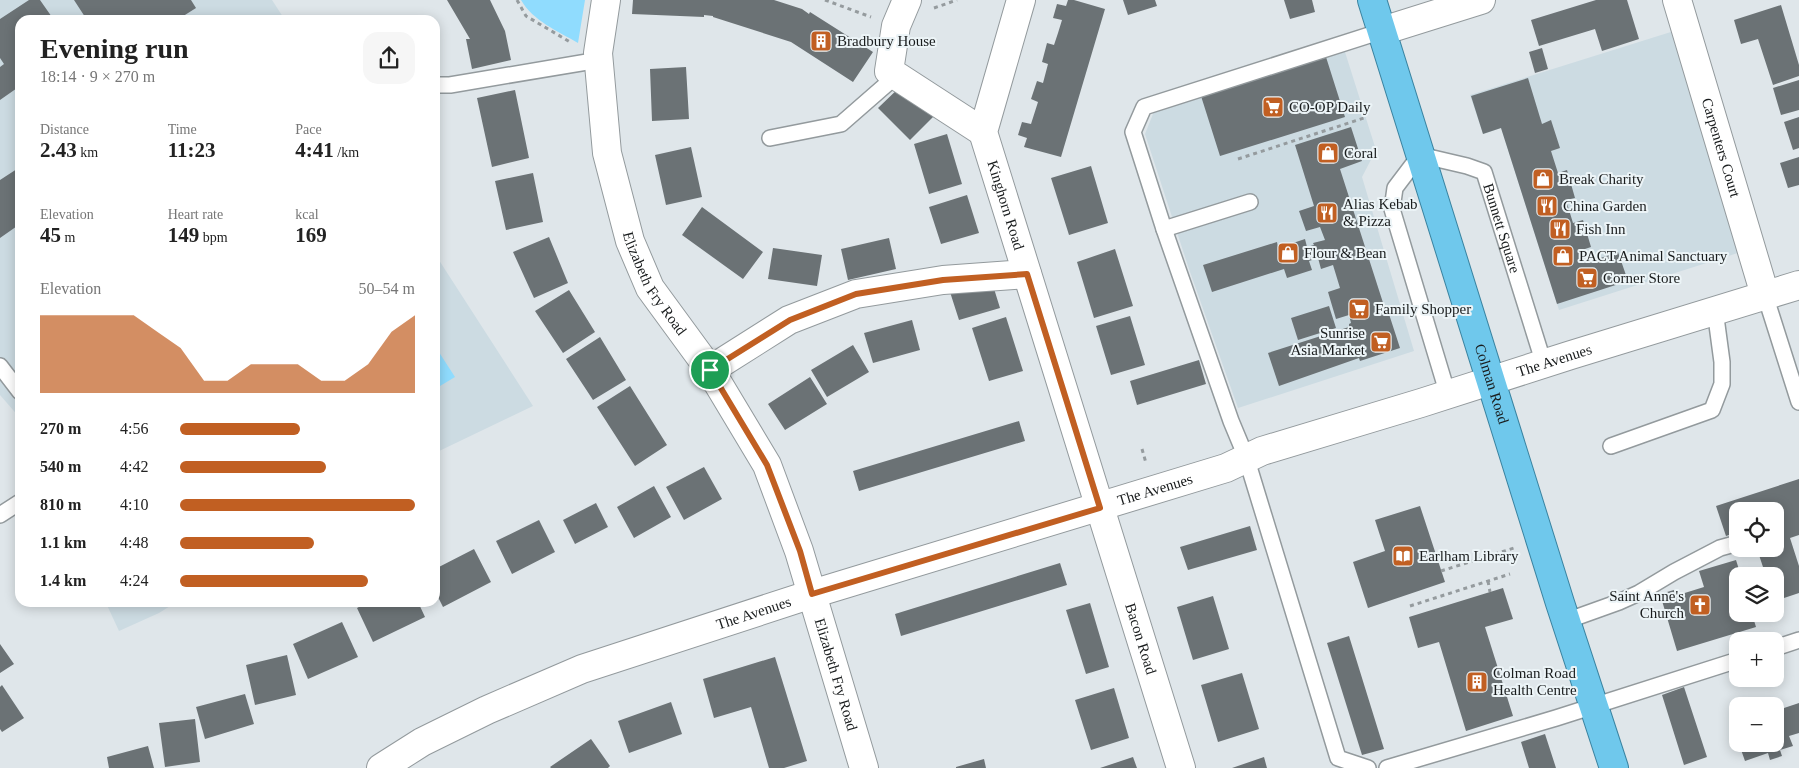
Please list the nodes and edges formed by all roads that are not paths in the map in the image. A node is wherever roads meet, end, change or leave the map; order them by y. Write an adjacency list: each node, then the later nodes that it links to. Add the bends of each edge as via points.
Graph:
1 (606, 0): 8 (street, Elizabeth Fry Road, via 598,53)
2 (907, 0): 9 (street, via 896,26 889,71)
3 (1021, 0): 11 (street)
4 (1372, 0): 7 (highway, Colman Road)
5 (1481, 0): 7 (street)
6 (1677, 0): 18 (street, Carpenters Court)
7 (1382, 31): 13 (highway, Colman Road); 15 (lane, via 1144,107 1133,132)
8 (592, 61): 10 (lane); 22 (street, Elizabeth Fry Road, via 607,153 630,241 650,288)
9 (896, 76): 11 (street); 12 (lane, via 841,124)
10 (440, 85)
11 (983, 132): 16 (street, Kinghorn Road)
12 (770, 138)
13 (1420, 155): 20 (lane, Bunnett Square, via 1484,172); 23 (highway, Colman Road); 25 (lane, via 1395,188 1392,209)
14 (1250, 202): 15 (lane)
15 (1164, 229): 28 (lane)
16 (1027, 274): 22 (street, via 943,280 856,294 790,320); 30 (street, Kinghorn Road)
17 (1799, 285): 18 (street, The Avenues)
18 (1765, 295): 19 (street, The Avenues); 26 (lane)
19 (1714, 310): 20 (street, The Avenues); 27 (lane, via 1722,384 1712,410)
20 (1544, 364): 23 (street, The Avenues)
21 (0, 366): 24 (lane)
22 (710, 370): 33 (street, Elizabeth Fry Road, via 767,465 800,551)
23 (1491, 381): 25 (street, The Avenues); 34 (highway, Colman Road)
24 (15, 386)
25 (1448, 395): 28 (street, The Avenues)
26 (1799, 402)
27 (1611, 446)
28 (1246, 457): 30 (street, The Avenues, via 1226,468); 42 (lane, via 1338,758)
29 (15, 505): 31 (lane)
30 (1100, 508): 33 (street, The Avenues); 41 (street, Bacon Road)
31 (0, 515)
32 (1729, 546): 34 (lane, via 1639,593)
33 (812, 594): 39 (street, The Avenues, via 582,669 422,742); 40 (street, Elizabeth Fry Road)
34 (1566, 621): 38 (highway, Colman Road)
35 (1799, 640): 36 (lane)
36 (1784, 645)
37 (1729, 663): 38 (lane)
38 (1594, 706): 43 (lane); 44 (highway, Colman Road)
39 (381, 768)
40 (864, 768)
41 (1182, 768)
42 (1368, 768)
43 (1387, 768)
44 (1614, 768)

